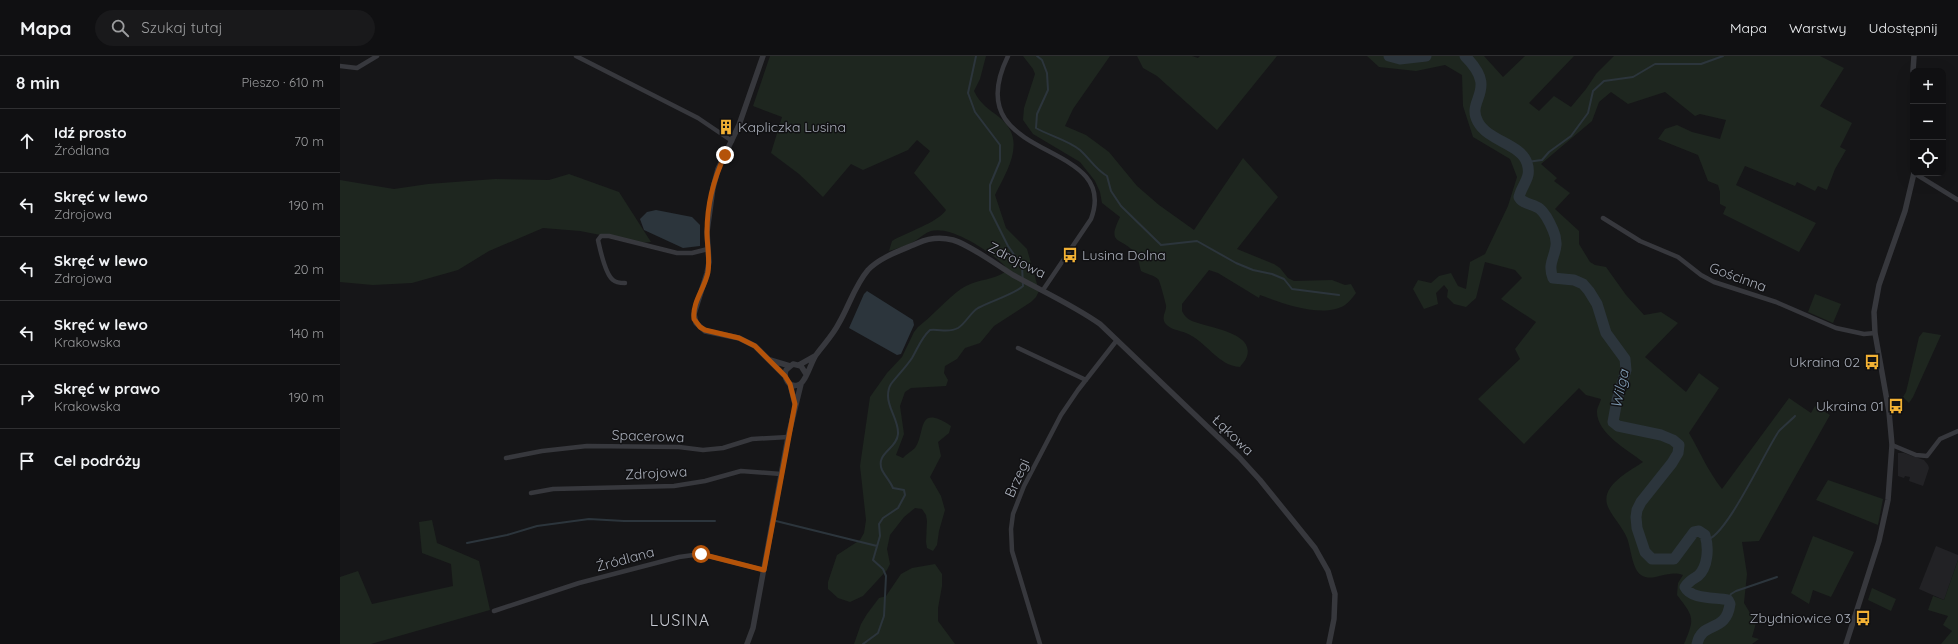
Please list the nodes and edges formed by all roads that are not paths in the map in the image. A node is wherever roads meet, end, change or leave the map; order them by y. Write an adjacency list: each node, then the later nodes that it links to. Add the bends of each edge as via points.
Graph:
1 (377, 56): 6 (street, via 356,68)
2 (576, 56): 8 (street, via 698,118)
3 (762, 56): 8 (street)
4 (1008, 56): 15 (street, Zdrojowa, via 998,81 997,95 1007,122 1018,134 1082,170 1090,180 1095,193 1096,207 1091,219)
5 (1914, 56): 7 (street)
6 (340, 66)
7 (1913, 68)
8 (732, 140): 13 (street, via 718,169 713,188 707,232)
9 (1913, 176): 16 (street, via 1907,204 1878,290 1874,312)
10 (1919, 176): 11 (street)
11 (1958, 200)
12 (1603, 218): 16 (street, Gościnna, via 1640,241 1678,256 1714,282 1776,302 1836,328 1864,334)
13 (708, 249): 14 (street, via 677,253 601,236 598,240 610,276 615,281); 20 (street, via 707,274 694,314 696,323 710,333 746,341)
14 (625, 283)
15 (1043, 290): 17 (street, Łąkowa, via 1092,318); 19 (street, Zdrojowa, via 954,240 938,238 920,242 880,261 867,271 832,336)
16 (1875, 332): 31 (street)
17 (1117, 340): 25 (street, Brzegi); 39 (street, Łąkowa, via 1254,472 1315,548 1328,571 1334,594 1334,619)
18 (1018, 348): 25 (street)
19 (815, 356): 21 (street, Zdrojowa); 23 (street, Zdrojowa)
20 (770, 360): 22 (street); 24 (street)
21 (799, 364): 22 (street); 23 (street)
22 (790, 366): 24 (street)
23 (806, 374): 27 (street)
24 (785, 376): 26 (street)
25 (1086, 380): 38 (street, Brzegi, via 1049,436 1013,514 1012,551)
26 (790, 384): 27 (street); 28 (street)
27 (801, 384): 28 (street)
28 (795, 404): 30 (street)
29 (1958, 431): 31 (street, via 1940,439 1927,456 1916,455)
30 (788, 437): 32 (street, Spacerowa, via 752,439 723,448 703,450 679,447 587,446); 33 (street)
31 (1892, 445): 40 (street, via 1889,498 1879,541)
32 (506, 458)
33 (781, 474): 34 (street, Zdrojowa, via 741,470 705,481 674,486 553,489); 35 (street)
34 (531, 493)
35 (764, 570): 36 (street, Źródlana, via 705,554 678,556 579,583); 37 (street, via 753,628)
36 (494, 611)
37 (747, 644)
38 (1040, 644)
39 (1329, 644)
40 (1846, 644)

